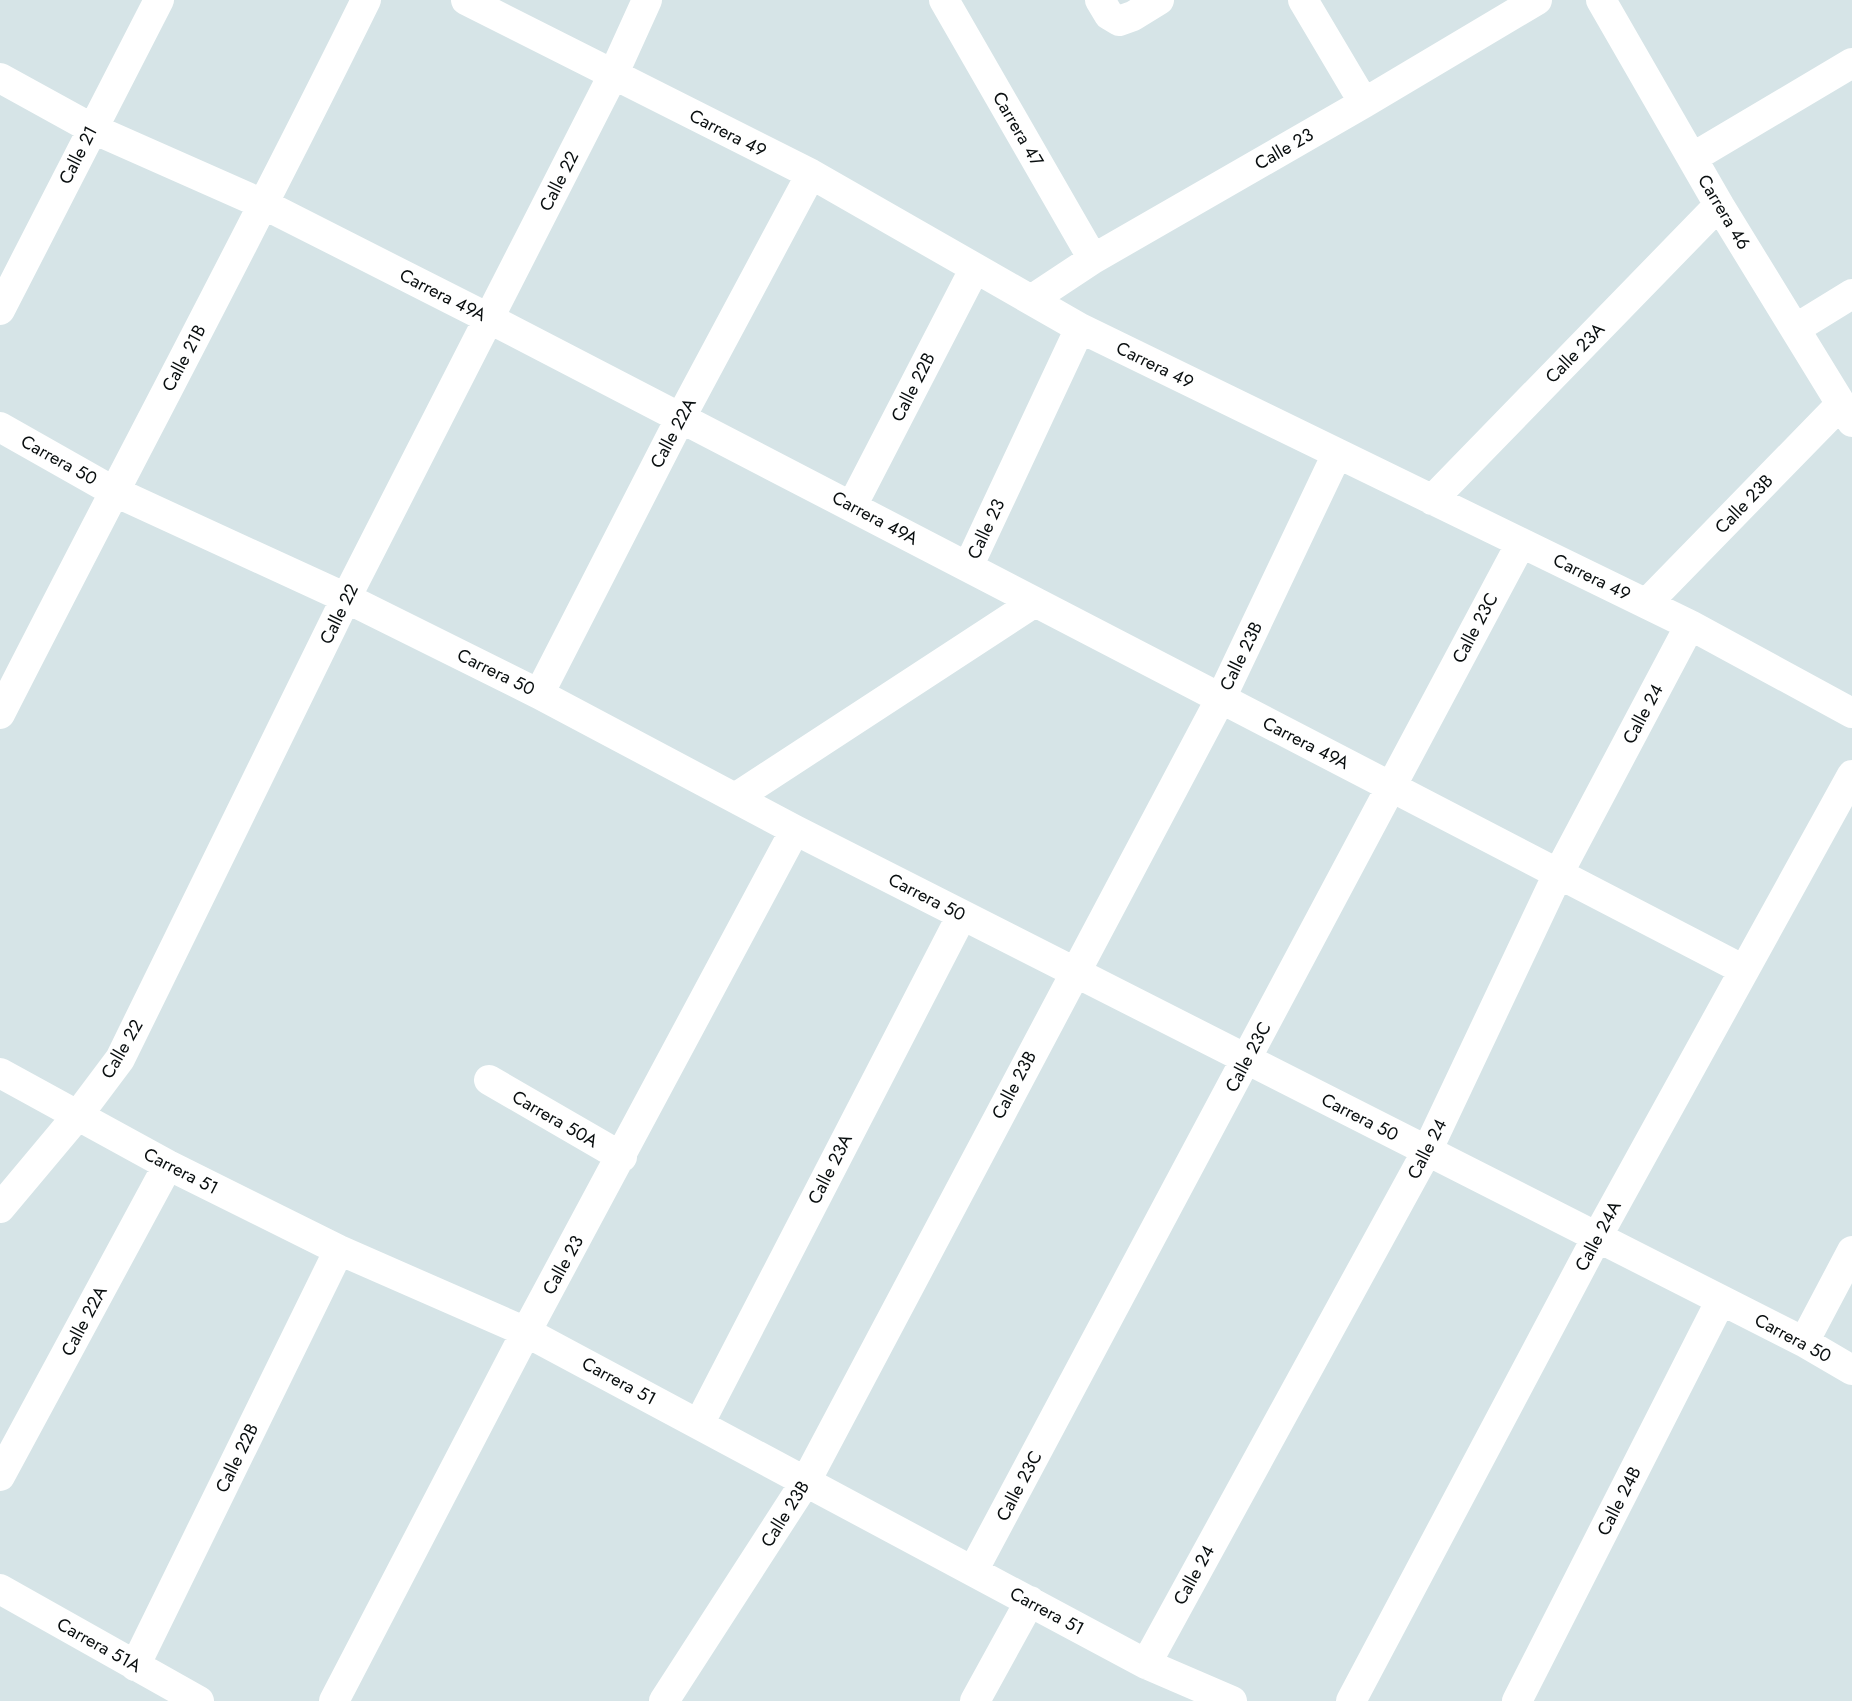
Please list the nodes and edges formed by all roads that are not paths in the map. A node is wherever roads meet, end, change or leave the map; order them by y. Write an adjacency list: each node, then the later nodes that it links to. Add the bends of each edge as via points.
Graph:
1 (159, 0): 15 (street, Calle 21)
2 (366, 0): 18 (street, Calle 21B)
3 (466, 0): 12 (street, Carrera 49)
4 (647, 0): 12 (street, Calle 22)
5 (944, 0): 20 (street, Carrera 47)
6 (1159, 0): 10 (street, via 1119,21)
7 (1303, 0): 14 (street)
8 (1537, 0): 14 (street, Calle 23)
9 (1601, 0): 16 (street, Carrera 46)
10 (1105, 8)
11 (1852, 63): 16 (street)
12 (613, 75): 17 (street, Carrera 49); 25 (street, Calle 22)
13 (0, 78): 15 (street, Carrera 49A)
14 (1364, 103): 20 (street, Calle 23)
15 (91, 128): 18 (street, Carrera 49A); 24 (street, Calle 21)
16 (1692, 158): 19 (street, Carrera 46)
17 (811, 174): 21 (street, Carrera 49); 29 (street, Calle 22A)
18 (265, 205): 25 (street, Carrera 49A); 32 (street, Calle 21B)
19 (1719, 205): 27 (street, Carrera 46); 33 (street, Calle 23A)
20 (1093, 259): 23 (street, Calle 23)
21 (975, 268): 23 (street, Carrera 49); 34 (street, Calle 22B)
22 (1852, 294): 27 (street)
23 (1031, 300): 26 (street, Carrera 49)
24 (0, 310)
25 (488, 318): 29 (street, Carrera 49A); 37 (street, Calle 22)
26 (1080, 328): 31 (street, Carrera 49); 36 (street, Calle 23)
27 (1795, 329): 28 (street, Carrera 46)
28 (1846, 413): 39 (street, Calle 23B)
29 (681, 417): 34 (street, Carrera 49A); 41 (street, Calle 22A)
30 (0, 427): 32 (street, Carrera 50)
31 (1337, 454): 33 (street, Carrera 49); 42 (street, Calle 23B)
32 (113, 491): 37 (street, Carrera 50); 44 (street, Calle 21B)
33 (1432, 500): 35 (street, Carrera 49)
34 (852, 506): 36 (street, Carrera 49A)
35 (1521, 543): 39 (street, Carrera 49); 46 (street, Calle 23C)
36 (968, 567): 38 (street, Carrera 49A)
37 (346, 598): 41 (street, Carrera 50); 56 (street, Calle 22, via 120,1059)
38 (1035, 602): 42 (street, Carrera 49A); 47 (street)
39 (1647, 603): 40 (street, Carrera 49)
40 (1690, 625): 43 (street, Carrera 49); 49 (street, Calle 24)
41 (539, 694): 47 (street, Carrera 50)
42 (1221, 698): 46 (street, Carrera 49A); 52 (street, Calle 23B)
43 (1852, 713)
44 (0, 714)
45 (1852, 775): 51 (street, Calle 24A)
46 (1390, 786): 49 (street, Carrera 49A); 53 (street, Calle 23C)
47 (735, 798): 48 (street, Carrera 50)
48 (795, 830): 50 (street, Carrera 50); 58 (street, Calle 23)
49 (1558, 874): 51 (street, Carrera 49A); 57 (street, Calle 24)
50 (962, 915): 52 (street, Carrera 50); 68 (street, Calle 23A)
51 (1744, 970): 61 (street, Calle 24A)
52 (1074, 971): 53 (street, Carrera 50); 70 (street, Calle 23B)
53 (1247, 1059): 57 (street, Carrera 50); 71 (street, Calle 23C)
54 (0, 1073): 56 (street, Carrera 51)
55 (489, 1080): 58 (street, Carrera 50A)
56 (78, 1115): 59 (street, Carrera 51); 60 (street, Calle 22)
57 (1427, 1151): 61 (street, Carrera 50); 74 (street, Calle 24)
58 (622, 1157): 65 (street, Calle 23)
59 (168, 1165): 62 (street, Carrera 51); 69 (street, Calle 22A)
60 (0, 1208)
61 (1597, 1237): 64 (street, Carrera 50); 81 (street, Calle 24A)
62 (339, 1250): 65 (street, Carrera 51); 75 (street, Calle 22B)
63 (1852, 1251): 66 (street)
64 (1721, 1300): 66 (street, Carrera 50); 82 (street, Calle 24B)
65 (526, 1332): 68 (street, Carrera 51); 77 (street, Calle 23)
66 (1804, 1342): 67 (street, Carrera 50)
67 (1852, 1370)
68 (699, 1424): 70 (street, Carrera 51)
69 (0, 1476)
70 (806, 1481): 71 (street, Carrera 51); 78 (street, Calle 23B)
71 (973, 1571): 73 (street, Carrera 51)
72 (0, 1589): 75 (street, Carrera 51A)
73 (1030, 1601): 74 (street, Carrera 51); 79 (street)
74 (1146, 1664): 80 (street, Carrera 51)
75 (135, 1666): 76 (street, Carrera 51A)
76 (199, 1701)
77 (334, 1701)
78 (664, 1701)
79 (975, 1701)
80 (1232, 1701)
81 (1351, 1701)
82 (1518, 1701)

